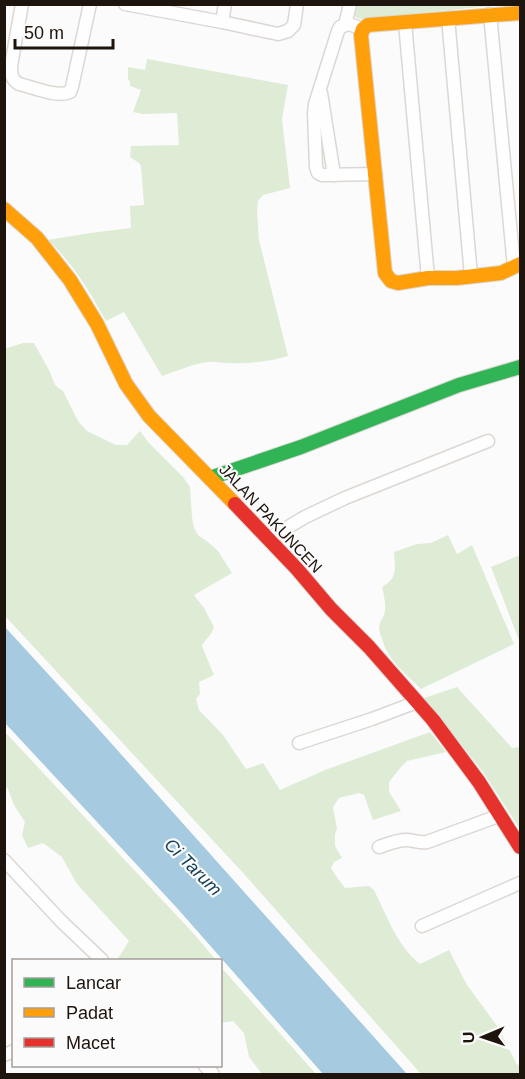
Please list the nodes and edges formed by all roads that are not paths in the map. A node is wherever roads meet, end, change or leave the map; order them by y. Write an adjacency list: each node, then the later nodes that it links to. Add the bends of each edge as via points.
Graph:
1 (22, 4): 15 (street)
2 (90, 4): 15 (street, via 70,92 58,94 14,81)
3 (125, 4): 7 (street)
4 (225, 4): 11 (street)
5 (297, 4): 11 (street, via 294,25 278,34)
6 (350, 4): 13 (street)
7 (161, 7): 11 (street)
8 (520, 13): 9 (street)
9 (490, 14): 10 (street); 18 (street)
10 (448, 18): 12 (street); 19 (street)
11 (222, 21)
12 (405, 23): 14 (street, via 368,25); 20 (street)
13 (345, 25): 14 (street); 16 (street, via 338,31 315,104 316,167 322,175)
14 (363, 29): 16 (street)
15 (10, 41)
16 (376, 174): 20 (street, via 385,273 391,281 399,282)
17 (7, 216): 23 (street, JALAN PAKUNCEN, via 37,238 70,280 126,384 149,416)
18 (517, 266): 19 (street, via 501,273)
19 (471, 276): 20 (street)
20 (428, 278)
21 (520, 367): 23 (street, via 459,385)
22 (488, 441): 24 (street, via 345,498)
23 (210, 478): 24 (street, JALAN PAKUNCEN)
24 (268, 539): 25 (street, JALAN PAKUNCEN)
25 (417, 702): 26 (street); 27 (street, JALAN PAKUNCEN)
26 (299, 743)
27 (501, 814): 28 (street, via 427,842 405,840); 29 (street, JALAN PAKUNCEN)
28 (380, 846)
29 (520, 847)
30 (4, 860): 33 (street)
31 (520, 883): 32 (street)
32 (422, 926)
33 (101, 959)

